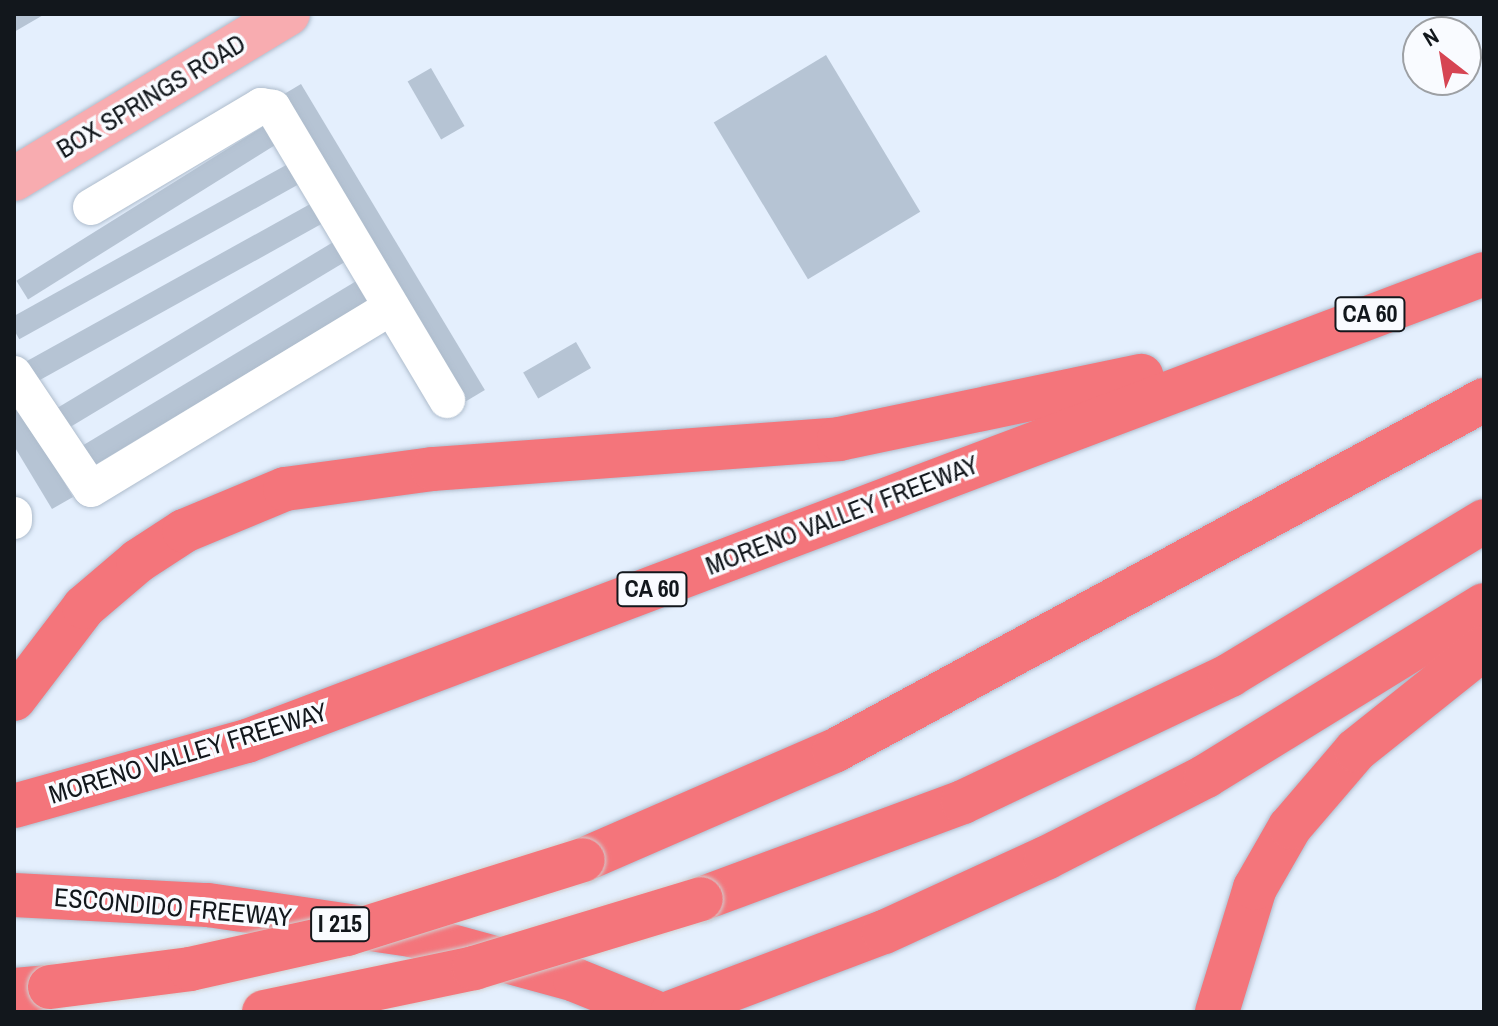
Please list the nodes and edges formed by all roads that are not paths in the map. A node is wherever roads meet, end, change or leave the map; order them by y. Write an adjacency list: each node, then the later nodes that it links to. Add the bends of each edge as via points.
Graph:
1 (288, 14): 2 (main road, BOX SPRINGS ROAD)
2 (14, 179)
3 (91, 207): 5 (lane, via 268,105)
4 (1484, 274): 6 (highway, MORENO VALLEY FREEWAY / CA 60)
5 (391, 307): 7 (lane, via 91,489); 8 (lane)
6 (1281, 346): 13 (highway, via 839,439 433,469 285,489 184,531 138,561 84,607); 14 (highway, MORENO VALLEY FREEWAY / CA 60, via 247,741)
7 (14, 374)
8 (447, 400)
9 (1484, 400): 16 (highway, bridge, via 834,751 583,860 347,934 190,969)
10 (1484, 521): 17 (highway, bridge, via 1230,675 963,802 701,899 474,968)
11 (1484, 605): 19 (highway, via 1206,776 1046,858 794,968)
12 (1484, 648): 20 (highway, via 1356,750 1290,827 1255,888)
13 (17, 695)
14 (14, 806)
15 (14, 895): 18 (highway, ESCONDIDO FREEWAY / I 215, via 208,905 411,935 575,980)
16 (32, 988)
17 (264, 1012)
18 (654, 1012)
19 (672, 1012)
20 (1217, 1012)

